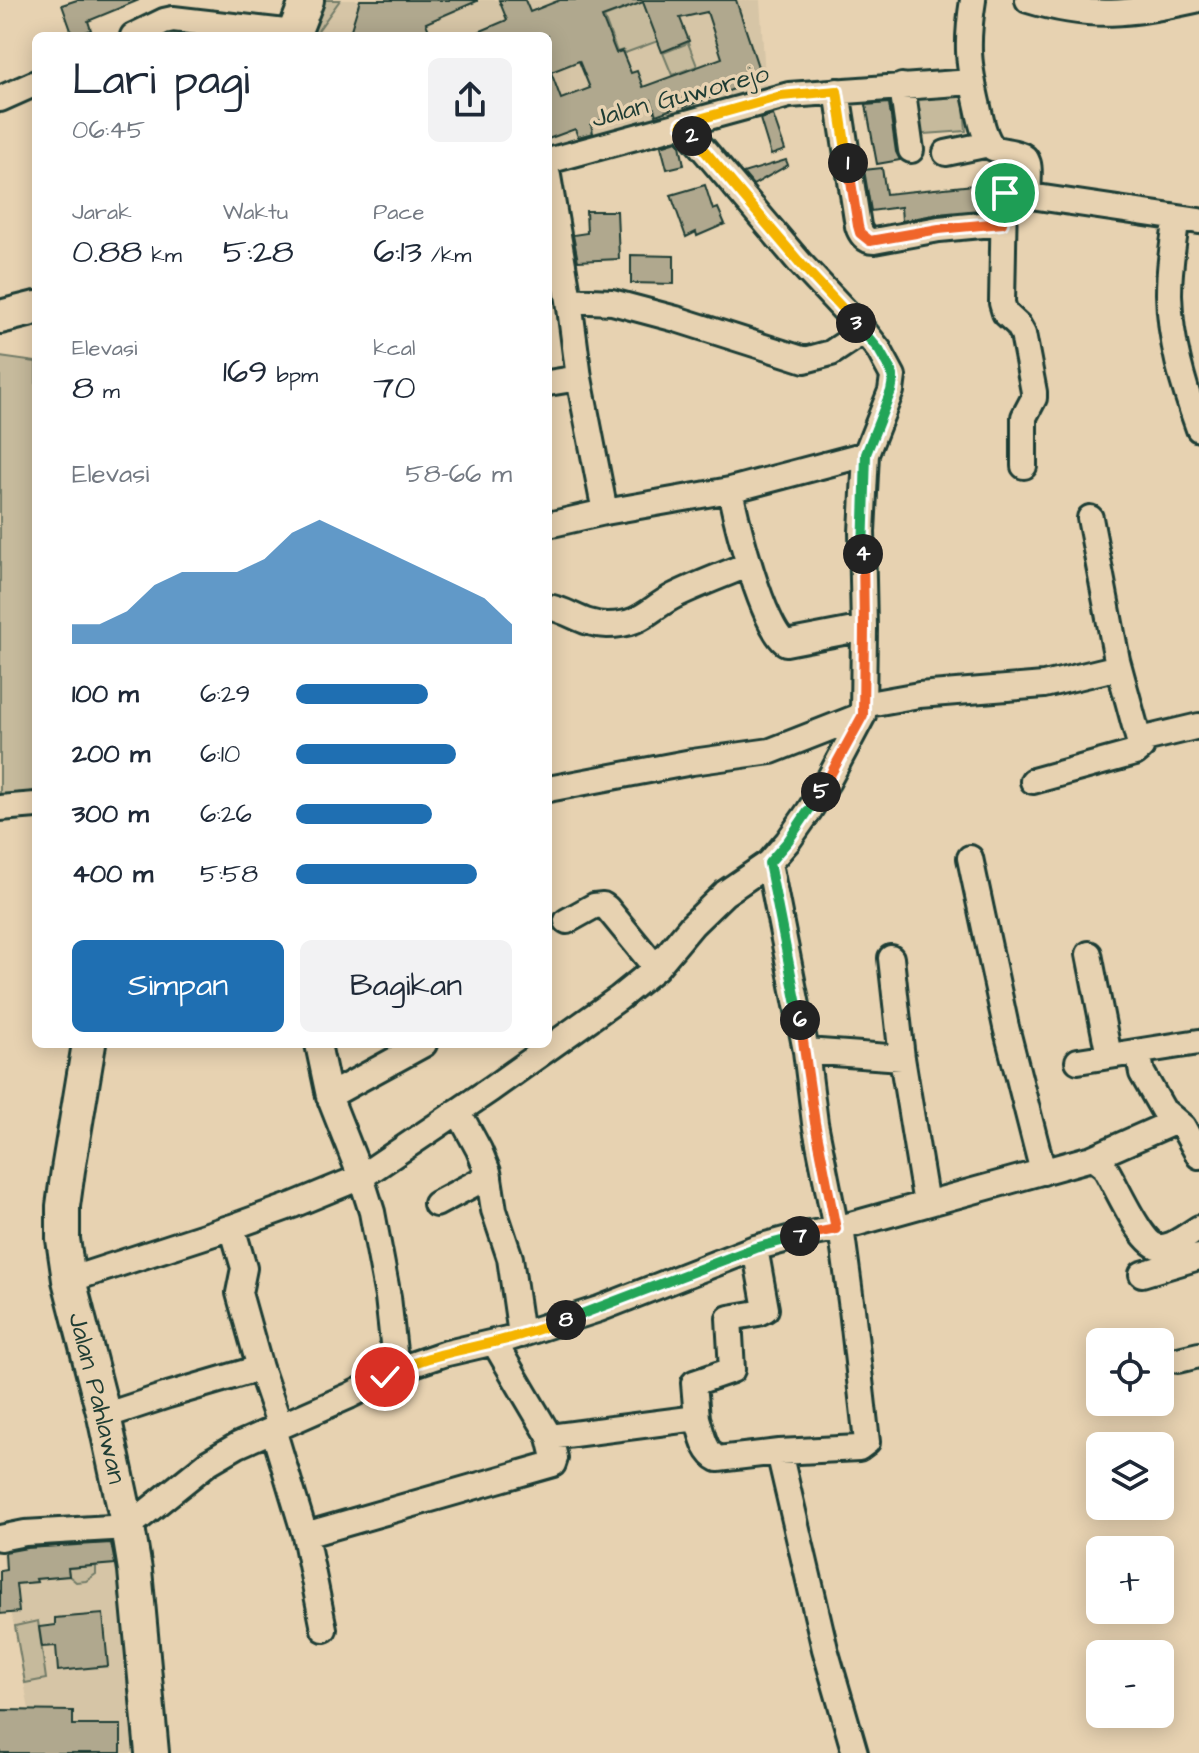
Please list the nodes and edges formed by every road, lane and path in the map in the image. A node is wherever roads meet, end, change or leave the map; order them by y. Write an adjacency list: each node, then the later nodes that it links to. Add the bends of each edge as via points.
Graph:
1 (307, 0): 8 (main road)
2 (973, 0): 9 (street, via 967,39)
3 (1028, 0): 4 (street, via 1111,14)
4 (1195, 0)
5 (165, 10): 6 (street); 7 (street, via 178,19)
6 (138, 32)
7 (278, 32)
8 (294, 32)
9 (972, 82): 11 (street, Jalan Guworejo); 15 (street)
10 (32, 85): 13 (street)
11 (902, 86): 12 (street, Jalan Guworejo); 16 (street)
12 (837, 91): 14 (street, Jalan Guworejo, via 781,96); 22 (street, via 858,226 868,240)
13 (0, 99)
14 (682, 124): 18 (street, Jalan Guworejo); 26 (street)
15 (989, 144): 17 (street); 19 (street, via 1025,157)
16 (911, 150)
17 (946, 153)
18 (552, 160)
19 (1028, 189): 21 (street, via 1037,197); 22 (street, via 1005,193)
20 (552, 200): 23 (street)
21 (1188, 219): 29 (street, via 1170,267 1171,318 1180,375)
22 (1002, 223): 31 (street, via 1002,307 1023,334 1034,392 1024,417)
23 (569, 300): 26 (street, via 612,302 805,360 831,353); 27 (street)
24 (32, 309): 25 (main road)
25 (0, 317)
26 (864, 331): 30 (street, via 893,380)
27 (579, 378): 28 (street); 33 (street)
28 (552, 382)
29 (1199, 429)
30 (866, 454): 32 (street); 38 (street)
31 (1024, 466)
32 (730, 490): 33 (street); 36 (street)
33 (605, 512): 35 (street)
34 (1090, 518): 39 (street)
35 (552, 524)
36 (749, 564): 37 (street, via 670,598 632,623 590,623); 38 (street, via 783,642)
37 (552, 608)
38 (864, 628): 40 (street)
39 (1119, 667): 40 (street, via 1044,685 919,695); 42 (street)
40 (863, 710): 44 (street, via 771,751); 48 (street, via 828,781)
41 (1199, 726): 42 (street)
42 (1140, 740): 43 (street, via 1135,753)
43 (1033, 781)
44 (552, 788)
45 (32, 805): 46 (street)
46 (0, 808)
47 (970, 858): 69 (street)
48 (769, 863): 52 (street, via 725,893); 59 (street)
49 (567, 921): 52 (street, via 603,905)
50 (1089, 954): 61 (street)
51 (891, 958): 62 (street)
52 (656, 968): 54 (street)
53 (1199, 1042): 60 (street)
54 (552, 1045)
55 (88, 1048): 80 (main road, Jalan Pahlawan, via 63,1206)
56 (319, 1048): 64 (street)
57 (417, 1048): 64 (street)
58 (548, 1048): 65 (street)
59 (806, 1051): 62 (street); 75 (street)
60 (1138, 1052): 61 (street); 66 (street, via 1142,1073 1163,1110)
61 (1109, 1056): 63 (street)
62 (902, 1058): 73 (street)
63 (1078, 1061)
64 (329, 1096): 71 (street)
65 (458, 1111): 70 (street); 71 (street)
66 (1176, 1121): 67 (street); 68 (street)
67 (1199, 1156)
68 (1092, 1158): 69 (street); 76 (street, via 1104,1166 1153,1245 1170,1245)
69 (1043, 1172): 73 (street)
70 (489, 1176): 72 (street); 81 (street, via 510,1258)
71 (361, 1177): 74 (street); 84 (street, via 380,1250)
72 (436, 1204)
73 (926, 1204): 75 (street)
74 (232, 1227): 80 (street); 83 (street, via 244,1268 239,1293)
75 (838, 1228): 77 (street); 89 (street, via 867,1442 859,1448)
76 (1199, 1228)
77 (755, 1248): 81 (street); 86 (street, via 766,1309 729,1318 733,1369 694,1383)
78 (1199, 1257): 79 (street)
79 (1142, 1274)
80 (69, 1280): 85 (main road, Jalan Pahlawan)
81 (521, 1335): 82 (street)
82 (494, 1342): 84 (street); 88 (street)
83 (260, 1368): 85 (street); 87 (street)
84 (396, 1370): 87 (street)
85 (104, 1416): 90 (main road, Jalan Pahlawan)
86 (697, 1418): 88 (street); 89 (street, via 713,1457)
87 (276, 1428): 90 (street, via 209,1462); 91 (street)
88 (550, 1437): 91 (street, via 555,1458 546,1467)
89 (779, 1452): 95 (street)
90 (128, 1527): 92 (street); 94 (main road, Jalan Pahlawan)
91 (305, 1535): 93 (street)
92 (0, 1538)
93 (324, 1629)
94 (152, 1753)
95 (855, 1753)

